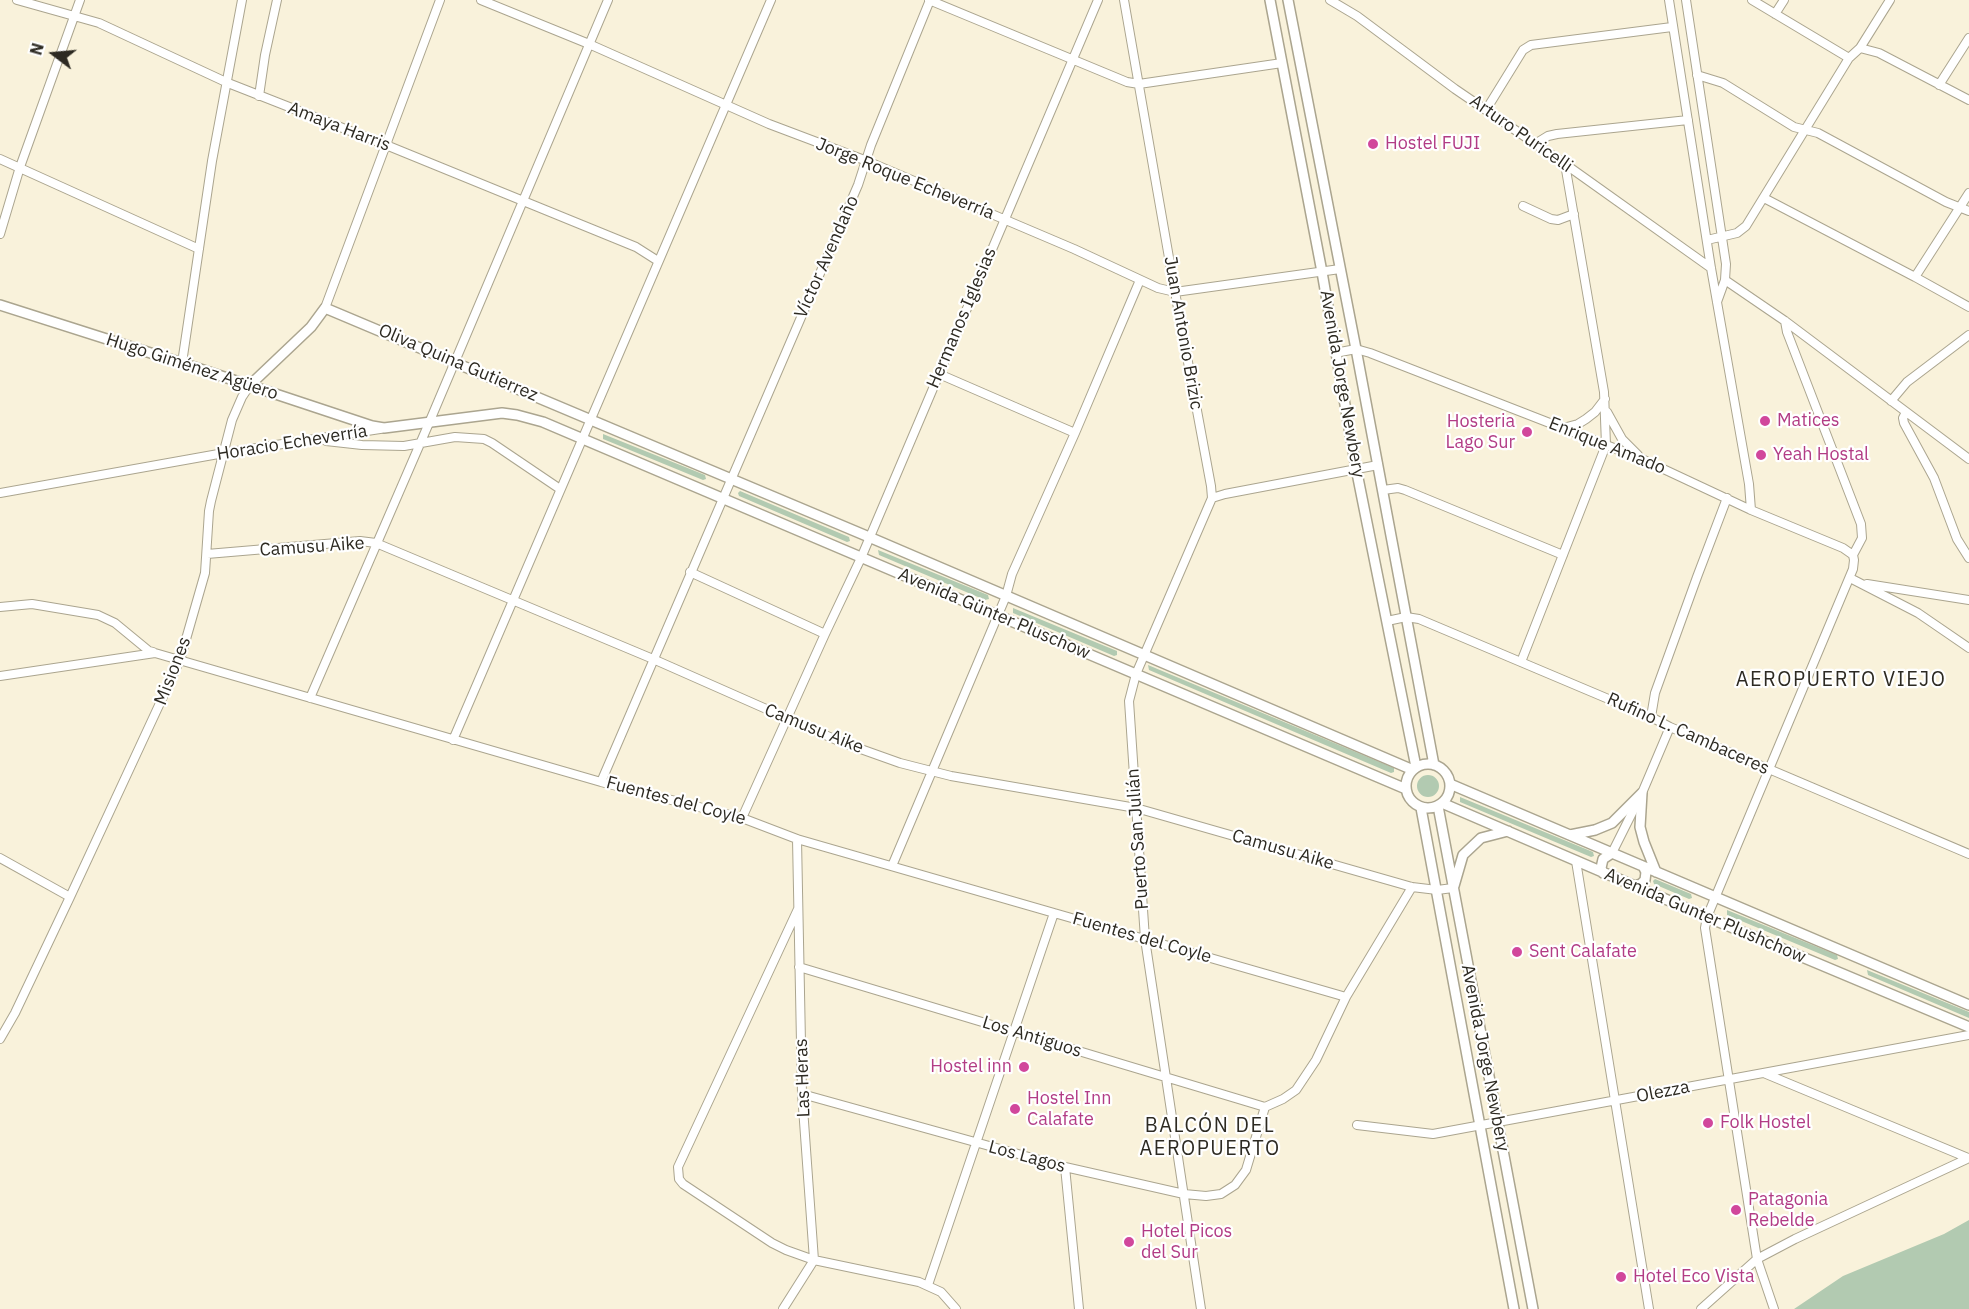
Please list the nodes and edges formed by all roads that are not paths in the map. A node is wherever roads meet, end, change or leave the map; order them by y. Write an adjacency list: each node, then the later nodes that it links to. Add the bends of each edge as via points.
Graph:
1 (17, 0): 21 (street, Amaya Harris)
2 (80, 0): 21 (street)
3 (242, 0): 30 (street)
4 (277, 0): 33 (street)
5 (440, 0): 40 (street)
6 (481, 0): 24 (street, Jorge Roque Echeverría)
7 (608, 0): 24 (street)
8 (771, 0): 35 (street)
9 (929, 0): 27 (street); 42 (street, Víctor Avendaño)
10 (1098, 0): 27 (street, Hermanos Iglesias)
11 (1124, 0): 31 (street, Juan Antonio Brizic)
12 (1270, 0): 28 (street, Avenida Jorge Newbery)
13 (1287, 0): 59 (street, Avenida Jorge Newbery)
14 (1330, 0): 36 (street, Arturo Puricelli)
15 (1669, 0): 22 (street)
16 (1686, 0): 29 (street)
17 (1752, 0): 20 (street)
18 (1784, 0): 20 (street)
19 (1890, 0): 25 (street)
20 (1775, 14): 26 (street)
21 (73, 16): 30 (street, Amaya Harris, via 99,23); 44 (street)
22 (1672, 27): 36 (street, via 1531,45 1523,50); 37 (street)
23 (1969, 38): 32 (street)
24 (589, 44): 35 (street, Jorge Roque Echeverría); 47 (street)
25 (1860, 48): 26 (street); 32 (street, via 1879,53)
26 (1849, 58): 38 (street)
27 (1072, 61): 31 (street); 52 (street, Hermanos Iglesias)
28 (1282, 63): 31 (street); 60 (street, Avenida Jorge Newbery)
29 (1697, 75): 38 (street, via 1723,83 1794,127); 54 (street)
30 (228, 83): 33 (street, Amaya Harris); 56 (street)
31 (1139, 84): 64 (street, Juan Antonio Brizic)
32 (1940, 85): 34 (street)
33 (259, 96): 40 (street, Amaya Harris)
34 (1969, 100)
35 (725, 104): 42 (street, Jorge Roque Echeverría); 57 (street)
36 (1486, 110): 39 (street, Arturo Puricelli)
37 (1688, 120): 39 (street, via 1557,134); 55 (street)
38 (1806, 129): 46 (street); 49 (street)
39 (1535, 144): 43 (street, Arturo Puricelli)
40 (386, 145): 47 (street, Amaya Harris); 68 (street)
41 (0, 159): 44 (street)
42 (867, 161): 52 (street, Jorge Roque Echeverría); 94 (street, Víctor Avendaño)
43 (1565, 164): 51 (street); 58 (street, Arturo Puricelli)
44 (20, 167): 53 (street); 56 (street)
45 (1969, 193): 49 (street)
46 (1764, 198): 54 (street, via 1742,230); 61 (street)
47 (523, 202): 57 (street, Amaya Harris, via 636,247); 73 (street)
48 (1523, 206): 51 (street, via 1551,219)
49 (1959, 208): 50 (street); 61 (street)
50 (1969, 212)
51 (1574, 214): 78 (street)
52 (1004, 219): 62 (street, Jorge Roque Echeverría); 75 (street, Hermanos Iglesias)
53 (0, 234)
54 (1723, 237): 55 (street); 63 (street)
55 (1707, 240): 58 (street)
56 (199, 249): 74 (street)
57 (658, 261): 80 (street)
58 (1711, 268): 65 (street)
59 (1340, 269): 60 (street, Jorge Roque Echeverría); 71 (street, Avenida Jorge Newbery)
60 (1322, 272): 64 (street, Jorge Roque Echeverría); 72 (street, Avenida Jorge Newbery)
61 (1915, 277): 67 (street)
62 (1140, 280): 64 (street, Jorge Roque Echeverría); 84 (street)
63 (1725, 280): 65 (street); 69 (street)
64 (1174, 292): 99 (street, Juan Antonio Brizic)
65 (1717, 304): 101 (street)
66 (0, 305): 74 (street, Hugo Giménez Agüero)
67 (1969, 307)
68 (325, 308): 73 (street, Oliva Quina Gutierrez); 76 (street, Misiones)
69 (1785, 321): 77 (street); 106 (street, via 1861,524 1862,538)
70 (1969, 335): 77 (street, via 1907,382)
71 (1356, 349): 72 (street); 83 (street, Enrique Amado); 92 (street, Avenida Jorge Newbery)
72 (1335, 353): 93 (street, Avenida Jorge Newbery)
73 (454, 362): 80 (street, Oliva Quina Gutierrez); 81 (street)
74 (182, 363): 76 (street, Hugo Giménez Agüero)
75 (939, 374): 84 (street); 102 (street, Hermanos Iglesias)
76 (250, 386): 82 (street, Hugo Giménez Agüero); 89 (street, Misiones, via 232,420)
77 (1891, 400): 79 (street)
78 (1605, 403): 83 (street, via 1578,424); 88 (street); 90 (street, via 1622,439)
79 (1906, 412): 91 (street); 108 (street, via 1904,423 1934,478 1957,539)
80 (590, 419): 85 (street); 94 (street, Avenida Günter Pluschow)
81 (429, 423): 82 (street, Horacio Echeverría); 85 (street, Horacio Echeverría, via 517,415); 87 (street)
82 (384, 428): 86 (street, Horacio Echeverría)
83 (1562, 428): 88 (street, Enrique Amado)
84 (1075, 433): 112 (street, via 1012,574)
85 (582, 439): 95 (street); 98 (street, Avenida Günter Pluschow)
86 (318, 440): 87 (street, via 389,446); 89 (street, Horacio Echeverría)
87 (420, 443): 95 (street, via 455,437 484,439); 103 (street)
88 (1606, 445): 90 (street, Enrique Amado); 105 (street)
89 (224, 453): 97 (street, Horacio Echeverría); 104 (street, Misiones, via 209,511)
90 (1642, 459): 100 (street, Enrique Amado)
91 (1969, 459)
92 (1378, 465): 93 (street); 96 (street, Avenida Jorge Newbery)
93 (1356, 468): 99 (street); 118 (street, Avenida Jorge Newbery)
94 (731, 478): 98 (street, Víctor Avendaño); 102 (street, Avenida Günter Pluschow)
95 (560, 489): 113 (street)
96 (1383, 490): 105 (street, via 1405,490); 117 (street, Avenida Jorge Newbery)
97 (0, 493)
98 (722, 498): 107 (street, Avenida Günter Pluschow); 109 (street, Víctor Avendaño)
99 (1212, 498): 122 (street)
100 (1727, 498): 101 (street, Enrique Amado); 129 (street, via 1655,693)
101 (1751, 510): 106 (street, Enrique Amado)
102 (869, 537): 107 (street, Hermanos Iglesias); 112 (street, Avenida Günter Pluschow)
103 (376, 543): 104 (street, Camusu Aike, via 360,541); 113 (street, Camusu Aike); 128 (street)
104 (207, 554): 124 (street, Misiones)
105 (1563, 555): 125 (street)
106 (1853, 555): 110 (street)
107 (861, 558): 116 (street, Avenida Günter Pluschow); 119 (street, Hermanos Iglesias)
108 (1969, 558)
109 (690, 572): 119 (street); 123 (street, Víctor Avendaño)
110 (1850, 578): 111 (street); 135 (street)
111 (1859, 582): 114 (street); 120 (street, via 1918,613)
112 (1006, 596): 116 (street); 122 (street, Avenida Günter Pluschow)
113 (513, 600): 123 (street, Camusu Aike); 132 (street)
114 (1969, 600)
115 (0, 607): 121 (street, via 32,604 98,615)
116 (998, 615): 126 (street, Avenida Günter Pluschow); 136 (street)
117 (1406, 617): 118 (street); 125 (street, Rufino L. Cambaceres); 133 (street, Avenida Jorge Newbery)
118 (1387, 621): 134 (street, Avenida Jorge Newbery)
119 (825, 634): 130 (street, Hermanos Iglesias)
120 (1969, 648)
121 (155, 653): 124 (street, Fuentes del Coyle); 127 (street, Fuentes del Coyle)
122 (1144, 655): 126 (street, Puerto San Julián); 134 (street, Avenida Günter Pluschow)
123 (653, 659): 130 (street, Camusu Aike); 137 (street, Víctor Avendaño)
124 (180, 660): 128 (street, Fuentes del Coyle); 160 (street, Misiones)
125 (1521, 662): 129 (street, Rufino L. Cambaceres)
126 (1136, 674): 139 (street, Avenida Günter Pluschow); 142 (street, Puerto San Julián, via 1129,701)
127 (0, 676)
128 (310, 698): 132 (street, Fuentes del Coyle)
129 (1651, 717): 131 (street, Rufino L. Cambaceres)
130 (788, 719): 136 (street, Camusu Aike, via 841,742); 144 (street, Hermanos Iglesias)
131 (1670, 727): 135 (street, Rufino L. Cambaceres); 140 (street)
132 (453, 740): 137 (street, Fuentes del Coyle)
133 (1434, 765): 134 (street); 138 (street, via 1445,772)
134 (1415, 769): 139 (street, via 1408,777)
135 (1770, 769): 149 (street, Rufino L. Cambaceres); 161 (street)
136 (932, 772): 142 (street, Camusu Aike); 152 (street)
137 (601, 782): 144 (street, Fuentes del Coyle)
138 (1450, 784): 141 (street, via 1449,795); 146 (street, Avenida Gunter Plushchow)
139 (1406, 789): 143 (street)
140 (1642, 793): 146 (street, via 1612,823 1595,831); 148 (street); 154 (street, via 1640,827)
141 (1440, 805): 143 (street); 145 (street, Avenida Gunter Plushchow); 158 (street, Avenida Jorge Newbery)
142 (1136, 808): 157 (street, Camusu Aike); 165 (street, Puerto San Julián)
143 (1421, 808): 159 (street, Avenida Jorge Newbery)
144 (742, 818): 147 (street, Fuentes del Coyle)
145 (1508, 831): 151 (street, Avenida Gunter Plushchow); 158 (street, via 1481,838 1463,855)
146 (1569, 835): 148 (street, Avenida Gunter Plushchow)
147 (797, 839): 152 (street, Fuentes del Coyle); 162 (street, Las Heras)
148 (1612, 853): 153 (street, Avenida Gunter Plushchow); 155 (street, via 1602,863)
149 (1969, 854)
150 (0, 858): 160 (street)
151 (1576, 861): 155 (street, Avenida Gunter Plushchow); 179 (street)
152 (892, 866): 163 (street, Fuentes del Coyle)
153 (1643, 866): 154 (street, Avenida Gunter Plushchow); 156 (street, via 1645,880)
154 (1656, 872): 161 (street, Avenida Gunter Plushchow)
155 (1603, 873): 156 (street, Avenida Gunter Plushchow)
156 (1634, 886): 164 (street, Avenida Gunter Plushchow)
157 (1412, 887): 159 (street, Camusu Aike); 169 (street)
158 (1453, 888): 159 (street, Camusu Aike); 181 (street, Avenida Jorge Newbery)
159 (1437, 890): 183 (street, Avenida Jorge Newbery)
160 (70, 897): 174 (street, Misiones)
161 (1716, 897): 164 (street); 166 (street, Avenida Gunter Plushchow)
162 (798, 909): 167 (street, Las Heras); 189 (street, via 678,1167 683,1184 772,1243)
163 (1054, 913): 165 (street, Fuentes del Coyle); 172 (street)
164 (1707, 917): 168 (street, Avenida Gunter Plushchow); 177 (street, via 1706,938)
165 (1145, 939): 169 (street, Fuentes del Coyle); 176 (street, Puerto San Julián)
166 (1858, 957): 168 (street); 170 (street, Avenida Gunter Plushchow)
167 (799, 967): 172 (street, Los Antiguos); 178 (street, Las Heras)
168 (1850, 976): 171 (street, Avenida Gunter Plushchow)
169 (1346, 997): 180 (street, via 1316,1060 1296,1090)
170 (1969, 1005)
171 (1969, 1027)
172 (1014, 1032): 176 (street, Los Antiguos); 184 (street)
173 (1969, 1035): 175 (street, Olezza)
174 (0, 1039)
175 (1765, 1073): 177 (street, Olezza); 185 (street)
176 (1166, 1077): 180 (street, Los Antiguos); 187 (street, Puerto San Julián)
177 (1728, 1080): 179 (street, Olezza); 188 (street)
178 (802, 1094): 184 (street, Los Lagos); 189 (street, Las Heras)
179 (1615, 1101): 181 (street, Olezza); 199 (street)
180 (1265, 1107): 187 (street, Los Lagos, via 1246,1170 1235,1185 1221,1194)
181 (1498, 1123): 183 (street, Olezza); 190 (street, Avenida Jorge Newbery)
182 (1357, 1125): 183 (street, Olezza, via 1426,1134)
183 (1480, 1126): 191 (street, Avenida Jorge Newbery)
184 (976, 1144): 186 (street, Los Lagos); 192 (street)
185 (1968, 1158): 188 (street)
186 (1065, 1167): 187 (street, Los Lagos); 195 (street)
187 (1184, 1194): 196 (street, Puerto San Julián)
188 (1757, 1259): 200 (street); 201 (street)
189 (814, 1260): 192 (street); 193 (street)
190 (1527, 1275): 191 (street); 198 (street, Avenida Jorge Newbery)
191 (1508, 1279): 197 (street, Avenida Jorge Newbery)
192 (928, 1285): 194 (street, via 941,1292)
193 (783, 1309)
194 (956, 1309)
195 (1079, 1309)
196 (1201, 1309)
197 (1514, 1309)
198 (1533, 1309)
199 (1649, 1309)
200 (1701, 1309)
201 (1773, 1309)

